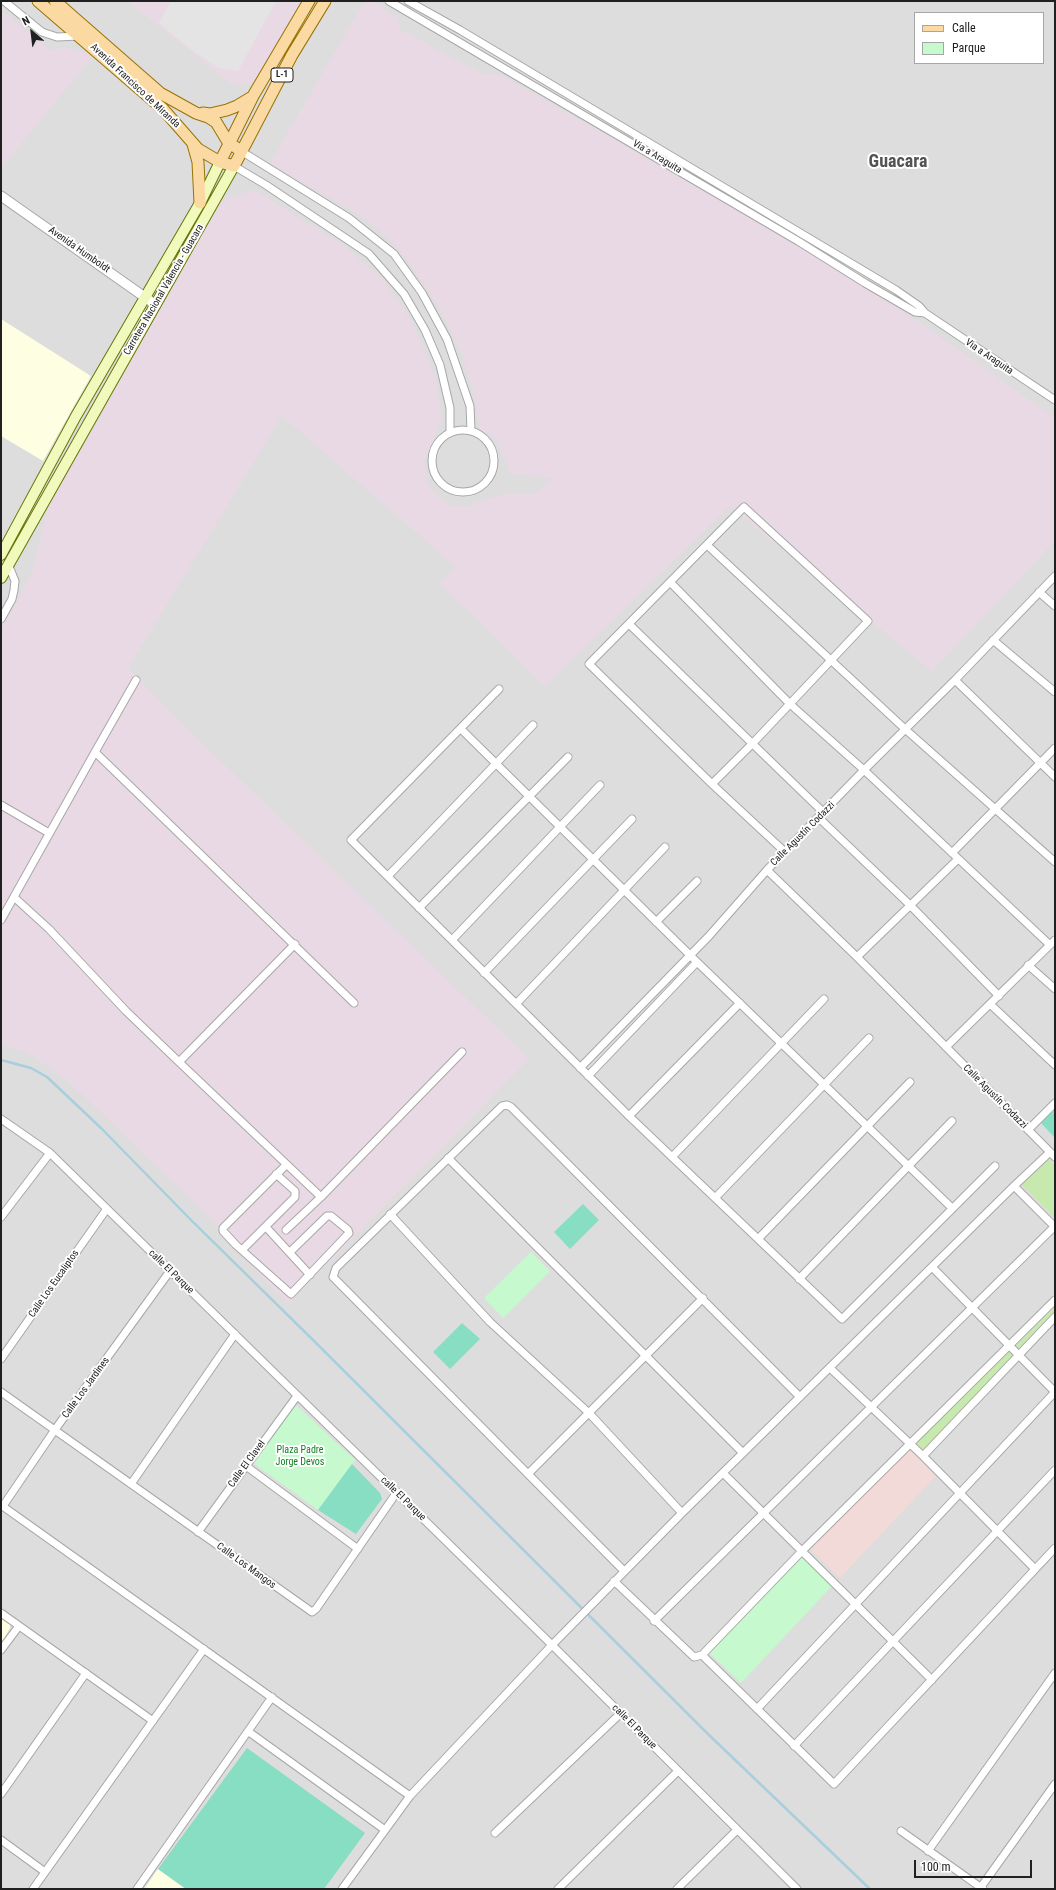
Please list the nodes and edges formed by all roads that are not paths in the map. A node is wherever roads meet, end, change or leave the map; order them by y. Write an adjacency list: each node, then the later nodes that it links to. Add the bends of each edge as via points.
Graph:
1 (4, 1): 8 (street, via 42,32 57,37)
2 (38, 1): 8 (main road, Avenida Francisco de Miranda)
3 (55, 1): 10 (main road, Avenida Francisco de Miranda, via 160,93)
4 (309, 1): 9 (main road, Carretera Nacional Valencia - Guacara / L-1)
5 (325, 1): 13 (main road, Carretera Nacional Valencia - Guacara / L-1, via 292,55)
6 (389, 1): 20 (street, Via a Araguita, via 865,283 915,312)
7 (408, 1): 20 (street, Via a Araguita, via 896,290)
8 (80, 36): 12 (main road, Avenida Francisco de Miranda, via 163,110)
9 (253, 96): 10 (main road, via 227,110 210,114); 11 (main road, Carretera Nacional Valencia - Guacara / L-1)
10 (196, 113): 11 (main road, Avenida Francisco de Miranda, via 216,122)
11 (228, 142): 13 (main road, Avenida Francisco de Miranda); 14 (main road, Carretera Nacional Valencia - Guacara / L-1)
12 (193, 144): 14 (main road, Avenida Francisco de Miranda); 17 (main road, via 198,162)
13 (241, 151): 15 (main road, Carretera Nacional Valencia - Guacara / L-1); 22 (street, via 349,218 394,254 422,293 447,340 470,406)
14 (220, 162): 15 (main road, Avenida Francisco de Miranda); 17 (main road, Carretera Nacional Valencia - Guacara / L-1)
15 (234, 166): 19 (main road, Carretera Nacional Valencia - Guacara / L-1); 23 (street, via 368,254 404,294 425,330 440,365 450,408)
16 (1, 196): 18 (street, Avenida Humboldt)
17 (200, 204): 18 (main road, Carretera Nacional Valencia - Guacara / L-1)
18 (147, 298): 19 (street, Avenida Humboldt); 25 (main road, Carretera Nacional Valencia - Guacara / L-1, via 76,416)
19 (156, 305): 26 (main road, Carretera Nacional Valencia - Guacara / L-1)
20 (925, 313): 21 (street, Via a Araguita)
21 (1055, 400)
22 (471, 430): 23 (street); 23 (street, via 489,443 494,454 494,466 490,476 483,485 472,491 450,489 440,482 434,472 434,449)
23 (450, 433)
24 (707, 545): 29 (street); 35 (street); 35 (street, via 744,507 868,621)
25 (1, 555)
26 (8, 564): 28 (main road, Carretera Nacional Valencia - Guacara / L-1); 32 (street, via 15,581 14,590)
27 (1055, 576): 30 (street, Calle Agustín Codazzi)
28 (1, 578)
29 (670, 582): 33 (street); 40 (street)
30 (1039, 592): 31 (street); 34 (street, Calle Agustín Codazzi)
31 (1055, 606)
32 (1, 619)
33 (629, 624): 44 (street); 52 (street, via 590,664)
34 (994, 640): 37 (street, Calle Agustín Codazzi); 39 (street)
35 (831, 661): 40 (street); 43 (street)
36 (136, 680): 46 (street)
37 (955, 680): 43 (street, Calle Agustín Codazzi); 48 (street)
38 (499, 688): 42 (street)
39 (1055, 692)
40 (790, 704): 44 (street); 50 (street)
41 (533, 725): 49 (street)
42 (461, 729): 49 (street); 68 (street, via 351,840)
43 (905, 729): 50 (street, Calle Agustín Codazzi); 56 (street)
44 (753, 743): 52 (street); 57 (street)
45 (1055, 748): 48 (street)
46 (95, 752): 60 (street); 78 (street)
47 (568, 756): 54 (street)
48 (1040, 763): 51 (street); 56 (street)
49 (496, 764): 54 (street); 68 (street)
50 (864, 770): 57 (street, Calle Agustín Codazzi); 63 (street)
51 (1055, 777)
52 (712, 784): 62 (street)
53 (600, 785): 59 (street)
54 (529, 796): 59 (street); 73 (street)
55 (1, 805): 60 (street)
56 (995, 808): 63 (street); 66 (street)
57 (821, 815): 62 (street, Calle Agustín Codazzi); 72 (street)
58 (632, 819): 64 (street)
59 (560, 827): 64 (street); 76 (street)
60 (49, 833): 71 (street)
61 (665, 848): 70 (street)
62 (785, 852): 67 (street, Calle Agustín Codazzi)
63 (952, 853): 65 (street)
64 (593, 859): 70 (street); 83 (street)
65 (958, 859): 72 (street); 77 (street)
66 (1055, 862)
67 (767, 870): 79 (street); 80 (street, Calle Agustín Codazzi)
68 (388, 876): 73 (street)
69 (697, 881): 75 (street)
70 (624, 890): 75 (street); 89 (street)
71 (14, 897): 74 (street); 95 (street, via 49,929 126,1011)
72 (909, 904): 80 (street); 85 (street)
73 (419, 908): 76 (street)
74 (1, 920)
75 (656, 922): 79 (street)
76 (452, 940): 83 (street)
77 (1052, 942): 82 (street)
78 (295, 944): 87 (street); 95 (street)
79 (690, 955): 81 (street); 97 (street)
80 (857, 957): 93 (street, Calle Agustín Codazzi)
81 (698, 962): 88 (street); 98 (street)
82 (1028, 965): 84 (street); 85 (street)
83 (484, 972): 89 (street)
84 (1055, 989)
85 (999, 996): 90 (street)
86 (824, 999): 92 (street)
87 (354, 1003)
88 (740, 1003): 92 (street); 102 (street)
89 (516, 1004): 97 (street)
90 (990, 1004): 93 (street); 96 (street)
91 (869, 1038): 100 (street)
92 (782, 1043): 100 (street); 109 (street)
93 (946, 1047): 106 (street, Calle Agustín Codazzi)
94 (462, 1052): 116 (street)
95 (179, 1062): 111 (street)
96 (1055, 1065)
97 (580, 1068): 98 (street)
98 (588, 1076): 102 (street)
99 (910, 1082): 105 (street)
100 (824, 1085): 105 (street); 117 (street)
101 (1055, 1103): 106 (street)
102 (629, 1116): 109 (street)
103 (1, 1119): 107 (street, calle El Parque)
104 (952, 1121): 112 (street)
105 (868, 1126): 112 (street); 125 (street)
106 (1028, 1130): 108 (street, Calle Agustín Codazzi)
107 (50, 1153): 119 (street, calle El Parque); 121 (street)
108 (1053, 1154): 115 (street)
109 (672, 1157): 117 (street)
110 (448, 1158): 120 (street); 132 (street, via 502,1106 511,1107); 138 (street)
111 (286, 1165): 114 (street); 116 (street)
112 (909, 1166): 118 (street); 131 (street)
113 (995, 1166): 118 (street)
114 (276, 1174): 122 (street, via 296,1194); 126 (street, via 223,1228 224,1234)
115 (1014, 1186): 123 (street); 128 (street)
116 (321, 1197): 124 (street)
117 (715, 1198): 125 (street)
118 (952, 1208): 131 (street, via 842,1319)
119 (106, 1210): 129 (street, calle El Parque); 140 (street, Calle Los Eucaliptos)
120 (390, 1214): 147 (street, via 490,1322); 155 (street, via 336,1268 334,1277)
121 (1, 1217)
122 (266, 1227): 126 (street); 127 (street)
123 (1055, 1227): 134 (street)
124 (286, 1230)
125 (758, 1239): 131 (street)
126 (242, 1250): 130 (street, via 289,1294)
127 (290, 1252): 130 (street); 130 (street, via 327,1216 331,1216 347,1229 349,1233)
128 (932, 1267): 134 (street); 141 (street)
129 (170, 1271): 136 (street, calle El Parque); 148 (street, Calle Los Jardines)
130 (310, 1275)
131 (799, 1278)
132 (702, 1298): 138 (street); 145 (street)
133 (1055, 1300): 137 (street)
134 (972, 1308): 137 (street); 146 (street)
135 (1055, 1317): 139 (street)
136 (235, 1334): 144 (street, calle El Parque); 156 (street)
137 (1009, 1345): 139 (street); 149 (street)
138 (646, 1355): 147 (street); 150 (street)
139 (1019, 1356): 143 (street); 151 (street)
140 (1, 1359)
141 (830, 1368): 145 (street); 146 (street)
142 (1, 1392): 148 (street)
143 (1055, 1392): 158 (street)
144 (297, 1396): 152 (street, Calle El Clavel); 157 (street, calle El Parque)
145 (800, 1397): 150 (street)
146 (871, 1406): 149 (street); 161 (street)
147 (589, 1413): 155 (street); 160 (street)
148 (57, 1433): 156 (street, Calle Los Mangos); 159 (street, Calle Los Jardines)
149 (909, 1444): 151 (street); 166 (street)
150 (743, 1453): 154 (street)
151 (923, 1456): 158 (street)
152 (246, 1466): 163 (street, Calle El Clavel); 165 (street)
153 (1055, 1470): 162 (street)
154 (723, 1473): 160 (street); 161 (street)
155 (528, 1474): 168 (street)
156 (131, 1484): 163 (street, Calle Los Mangos)
157 (397, 1492): 165 (street, Calle Los Mangos); 175 (street, calle El Parque)
158 (960, 1493): 162 (street); 170 (street)
159 (2, 1506): 176 (street)
160 (682, 1513): 168 (street)
161 (763, 1513): 166 (street); 172 (street)
162 (998, 1531): 167 (street); 174 (street)
163 (198, 1532): 165 (street, Calle Los Mangos, via 312,1612 316,1610)
164 (1055, 1548): 167 (street)
165 (358, 1549)
166 (802, 1551): 170 (street); 178 (street)
167 (1035, 1569): 181 (street)
168 (624, 1571): 169 (street)
169 (614, 1581): 172 (street); 175 (street)
170 (856, 1604): 174 (street); 183 (street)
171 (1, 1613): 173 (street)
172 (654, 1621): 178 (street, via 694,1657)
173 (19, 1626): 177 (street); 179 (street)
174 (893, 1641): 181 (street); 187 (street)
175 (552, 1645): 184 (street, calle El Parque); 191 (street)
176 (204, 1649): 182 (street); 185 (street)
177 (1, 1650)
178 (702, 1655): 183 (street)
179 (86, 1673): 185 (street); 190 (street)
180 (1055, 1673): 197 (street)
181 (932, 1680): 187 (street, via 834,1784)
182 (272, 1697): 186 (street); 191 (street)
183 (757, 1709): 187 (street)
184 (621, 1713): 188 (street, calle El Parque); 195 (street)
185 (153, 1721): 198 (street)
186 (249, 1732): 192 (street); 201 (street)
187 (794, 1746)
188 (678, 1771): 193 (street, calle El Parque); 203 (street)
189 (1055, 1784): 199 (street)
190 (1, 1794)
191 (410, 1796): 192 (street)
192 (385, 1830): 202 (street)
193 (737, 1830): 204 (street); 205 (street, calle El Parque)
194 (902, 1831): 197 (street)
195 (495, 1833)
196 (1, 1840): 198 (street)
197 (928, 1851): 199 (street)
198 (45, 1872): 200 (street)
199 (982, 1888)
200 (33, 1889)
201 (137, 1889)
202 (342, 1889)
203 (558, 1889)
204 (677, 1889)
205 (796, 1889)

